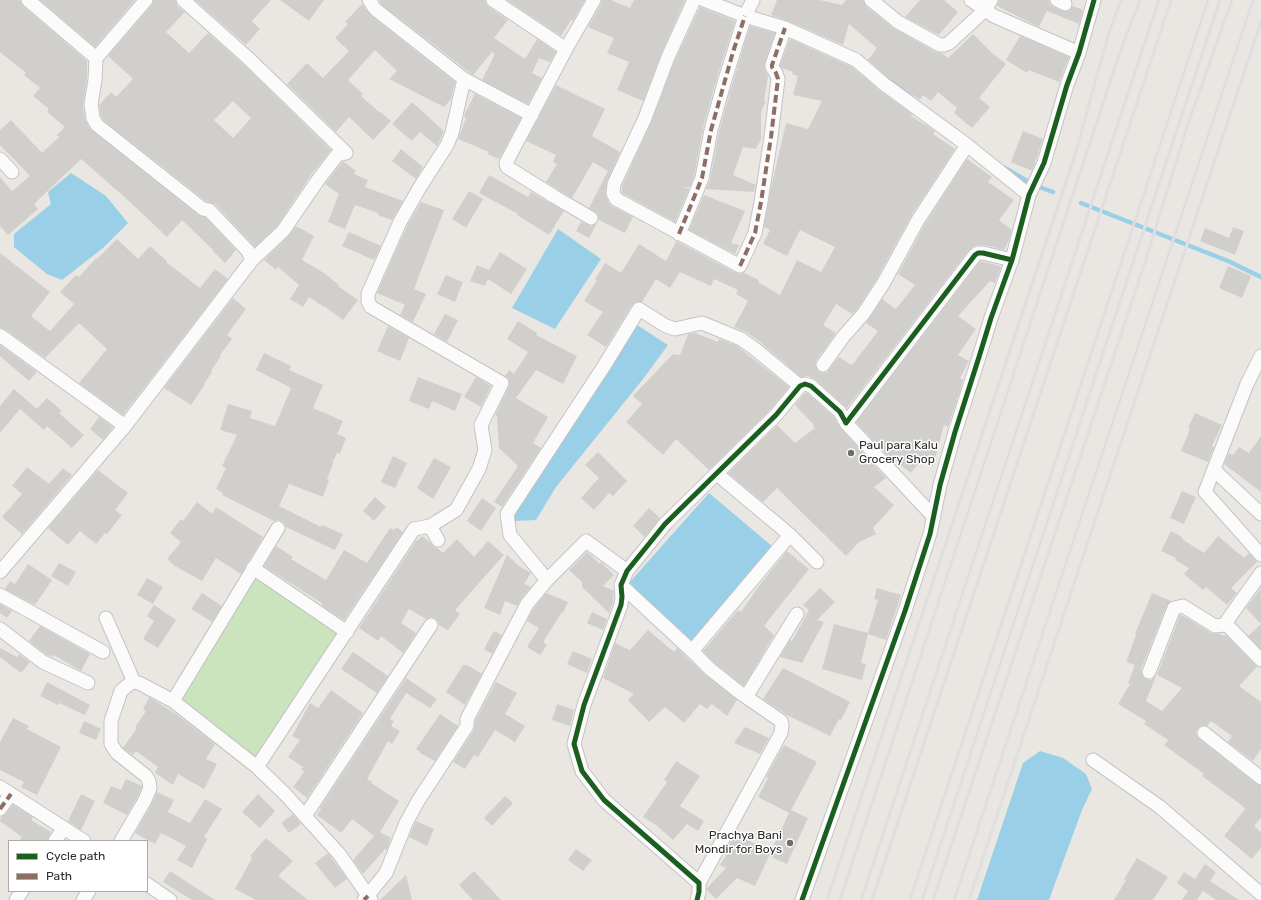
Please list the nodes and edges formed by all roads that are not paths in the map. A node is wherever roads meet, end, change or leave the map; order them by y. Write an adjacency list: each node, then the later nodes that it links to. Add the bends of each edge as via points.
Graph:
1 (28, 0): 18 (street)
2 (146, 0): 18 (street)
3 (182, 0): 27 (street, via 248,58 346,153 337,155 283,231)
4 (369, 0): 19 (street, via 375,9)
5 (493, 0): 16 (street)
6 (594, 0): 16 (street)
7 (694, 0): 26 (street, via 613,189 616,199)
8 (704, 0): 14 (street)
9 (753, 0): 14 (street)
10 (871, 0): 13 (street, via 898,22 940,45 948,43)
11 (972, 0): 13 (street)
12 (1094, 0): 17 (street)
13 (988, 5): 17 (street, via 994,16)
14 (745, 16): 15 (street); 26 (street, via 711,130 702,178)
15 (785, 28): 21 (street, via 856,60 884,84); 26 (street, via 772,67 778,79 761,202 755,233 740,266)
16 (566, 49): 20 (street)
17 (1079, 53): 24 (street, via 1044,163)
18 (96, 58): 27 (street, via 96,80 90,104 97,125 203,209 209,210 248,251)
19 (464, 79): 20 (street); 39 (street, via 447,145 400,222 368,294 371,307 502,383 481,426 485,450 479,469 456,510)
20 (532, 115): 25 (street, via 506,163 507,167)
21 (967, 145): 24 (street); 31 (street, via 918,220 864,313)
22 (0, 159): 23 (street)
23 (12, 172)
24 (1030, 195): 28 (street)
25 (591, 218)
26 (679, 234)
27 (252, 260): 34 (street)
28 (1012, 260): 33 (street, via 983,253 975,255); 38 (street, via 955,432)
29 (0, 337): 34 (street)
30 (1261, 356): 35 (street)
31 (823, 365)
32 (800, 386): 33 (street, via 811,386 840,412); 36 (street, via 776,415); 49 (street, via 741,339 702,322 674,329 639,309 507,514 510,535)
33 (846, 423): 38 (street)
34 (125, 426): 47 (street)
35 (1214, 470): 37 (street); 43 (street, via 1205,492)
36 (718, 474): 41 (street); 46 (street, via 665,524)
37 (1261, 514)
38 (934, 517): 83 (street, via 898,633)
39 (430, 526): 42 (street); 57 (street, via 414,529)
40 (278, 528): 45 (street)
41 (790, 535): 44 (street); 58 (street)
42 (438, 540)
43 (1261, 555)
44 (817, 562)
45 (253, 568): 57 (street); 65 (street)
46 (627, 571): 49 (street, via 586,541); 50 (street)
47 (0, 572)
48 (1261, 573): 54 (street)
49 (547, 580): 81 (street, via 527,604 469,716 467,726 418,801 386,873)
50 (621, 585): 58 (street); 77 (street, via 621,605 584,705 574,744 582,771 604,800)
51 (0, 595): 59 (street)
52 (797, 614): 64 (street)
53 (106, 618): 62 (street)
54 (1224, 624): 60 (street); 61 (street, via 1215,626 1183,606 1174,608)
55 (431, 625): 72 (street)
56 (0, 629): 63 (street, via 43,662)
57 (347, 632): 68 (street)
58 (692, 651): 64 (street, via 710,669)
59 (103, 652)
60 (1261, 659)
61 (1149, 672)
62 (134, 682): 65 (street, via 145,685); 76 (street, via 121,691 110,721 111,744 117,753 146,776 150,788)
63 (88, 683)
64 (746, 697): 77 (street, via 781,721 781,733)
65 (173, 701): 68 (street)
66 (1204, 733): 69 (street)
67 (1093, 760): 79 (street, via 1160,807)
68 (257, 767): 72 (street)
69 (1261, 778)
70 (5, 790): 71 (street); 73 (street)
71 (0, 809)
72 (305, 816): 81 (street, via 340,855)
73 (64, 828): 74 (street); 75 (street)
74 (56, 840)
75 (82, 840)
76 (122, 840)
77 (699, 882): 82 (street)
78 (148, 885): 80 (street)
79 (1261, 894)
80 (166, 899)
81 (367, 899)
82 (697, 900)
83 (802, 900)

